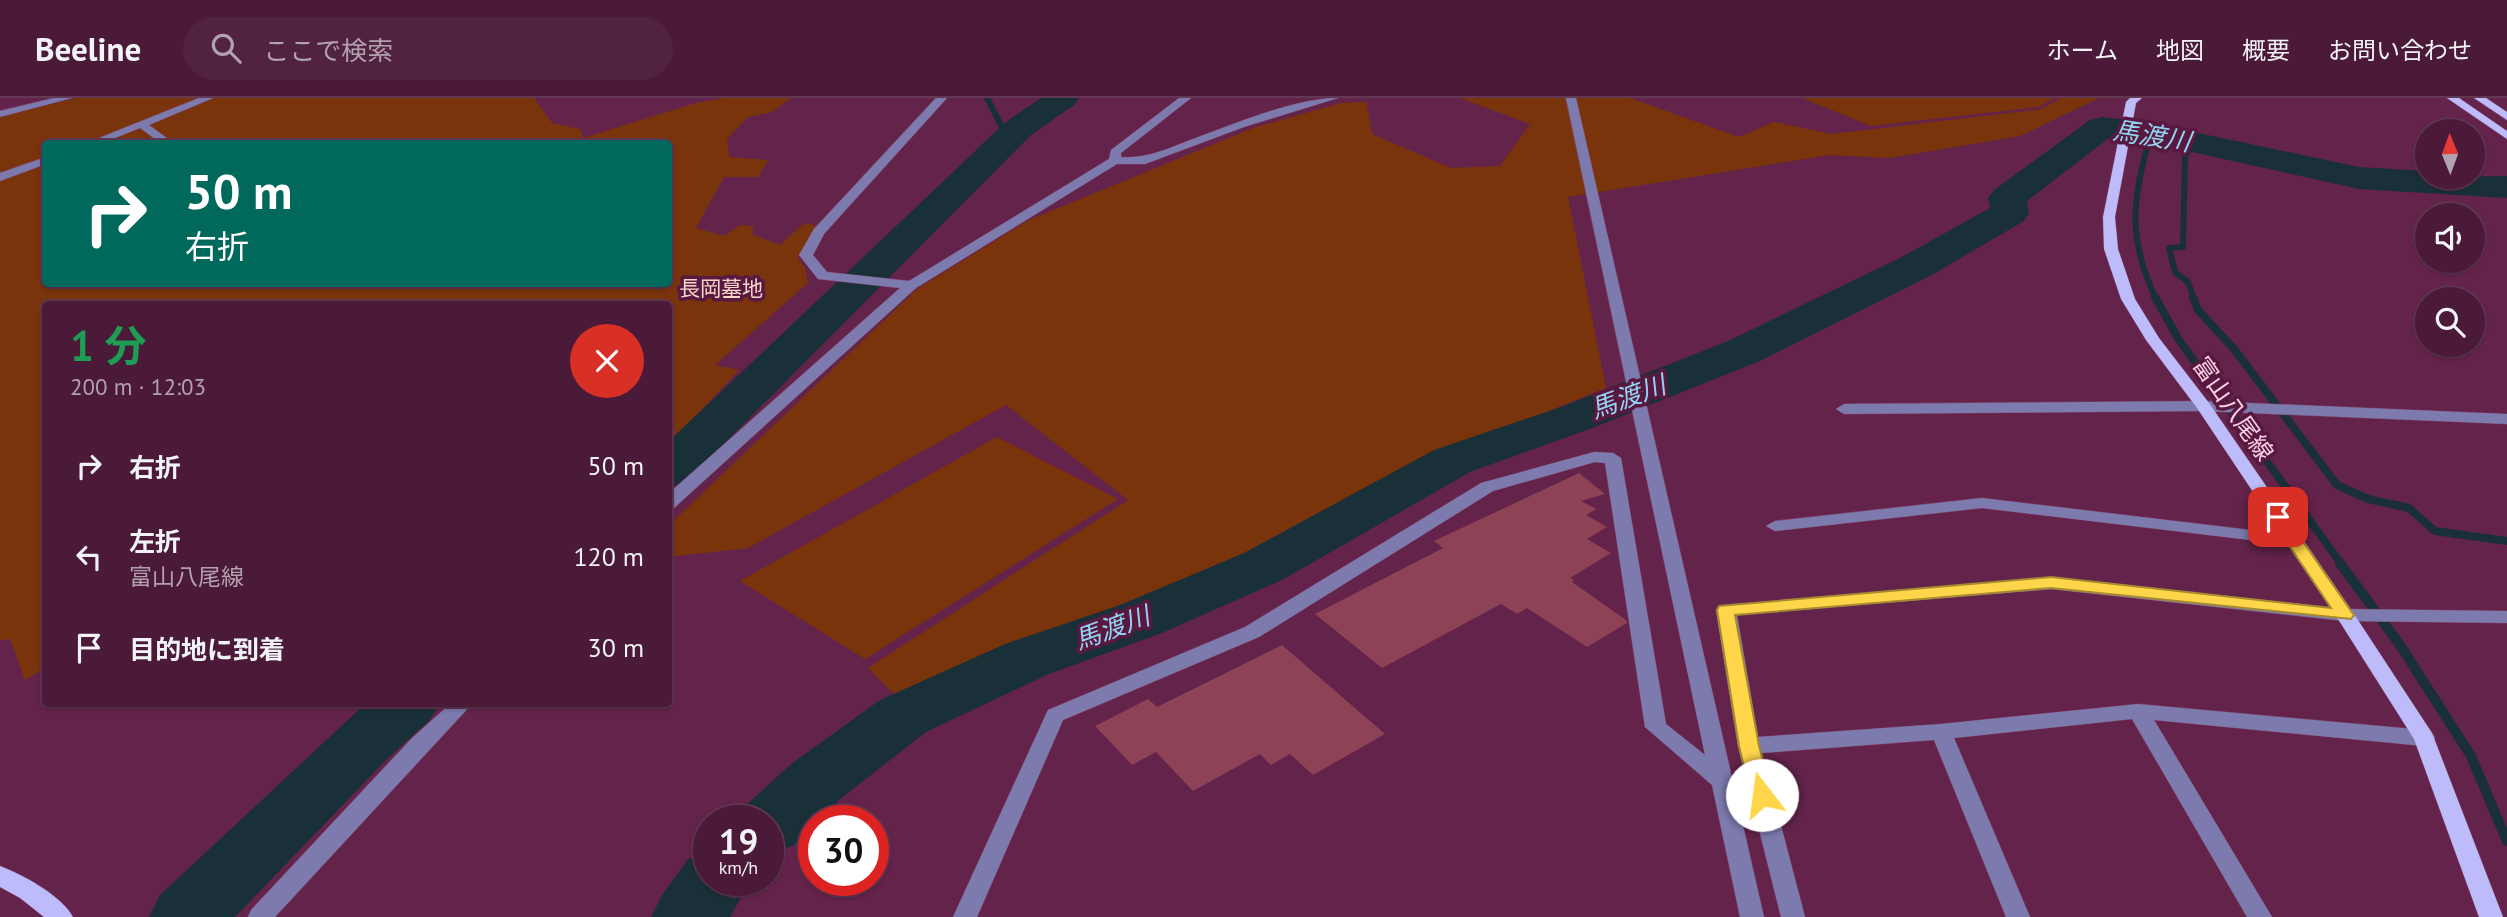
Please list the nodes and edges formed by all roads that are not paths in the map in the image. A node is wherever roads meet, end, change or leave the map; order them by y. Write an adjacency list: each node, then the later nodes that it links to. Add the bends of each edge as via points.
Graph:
1 (67, 98): 10 (street)
2 (208, 98): 12 (street)
3 (942, 98): 19 (street, via 819,232 806,255 823,276)
4 (1186, 98): 16 (street, via 1115,152)
5 (1571, 98): 33 (street)
6 (2137, 98): 20 (main road, 富山八尾線, via 2131,102 2109,217 2111,248 2128,299)
7 (2452, 98): 13 (main road)
8 (2479, 98): 11 (main road)
9 (1327, 99): 16 (street, via 1141,162)
10 (0, 114)
11 (2507, 117)
12 (141, 124): 14 (street); 15 (street)
13 (2507, 136)
14 (99, 140)
15 (164, 140)
16 (1115, 160): 19 (street)
17 (42, 161): 18 (street)
18 (0, 177)
19 (911, 285): 23 (street)
20 (2203, 406): 21 (street); 22 (street); 25 (main road, 富山八尾線)
21 (1844, 409)
22 (2507, 419)
23 (672, 500)
24 (1775, 526): 25 (street, via 1982,503)
25 (2293, 540): 26 (main road, 富山八尾線)
26 (2345, 615): 27 (street); 31 (main road, 富山八尾線); 32 (street, via 2051,583 1726,610)
27 (2505, 619)
28 (459, 707): 36 (street)
29 (2138, 711): 30 (street); 31 (street); 41 (street)
30 (1941, 732): 32 (street); 40 (street)
31 (2424, 738): 42 (main road, 富山八尾線)
32 (1749, 746): 39 (street)
33 (1722, 781): 37 (street, via 1656,727 1613,458 1594,457 1487,487 1252,632 1055,715); 38 (street)
34 (0, 876): 35 (main road, via 29,891)
35 (61, 917)
36 (260, 917)
37 (965, 917)
38 (1752, 917)
39 (1793, 917)
40 (2018, 917)
41 (2260, 917)
42 (2491, 917)

